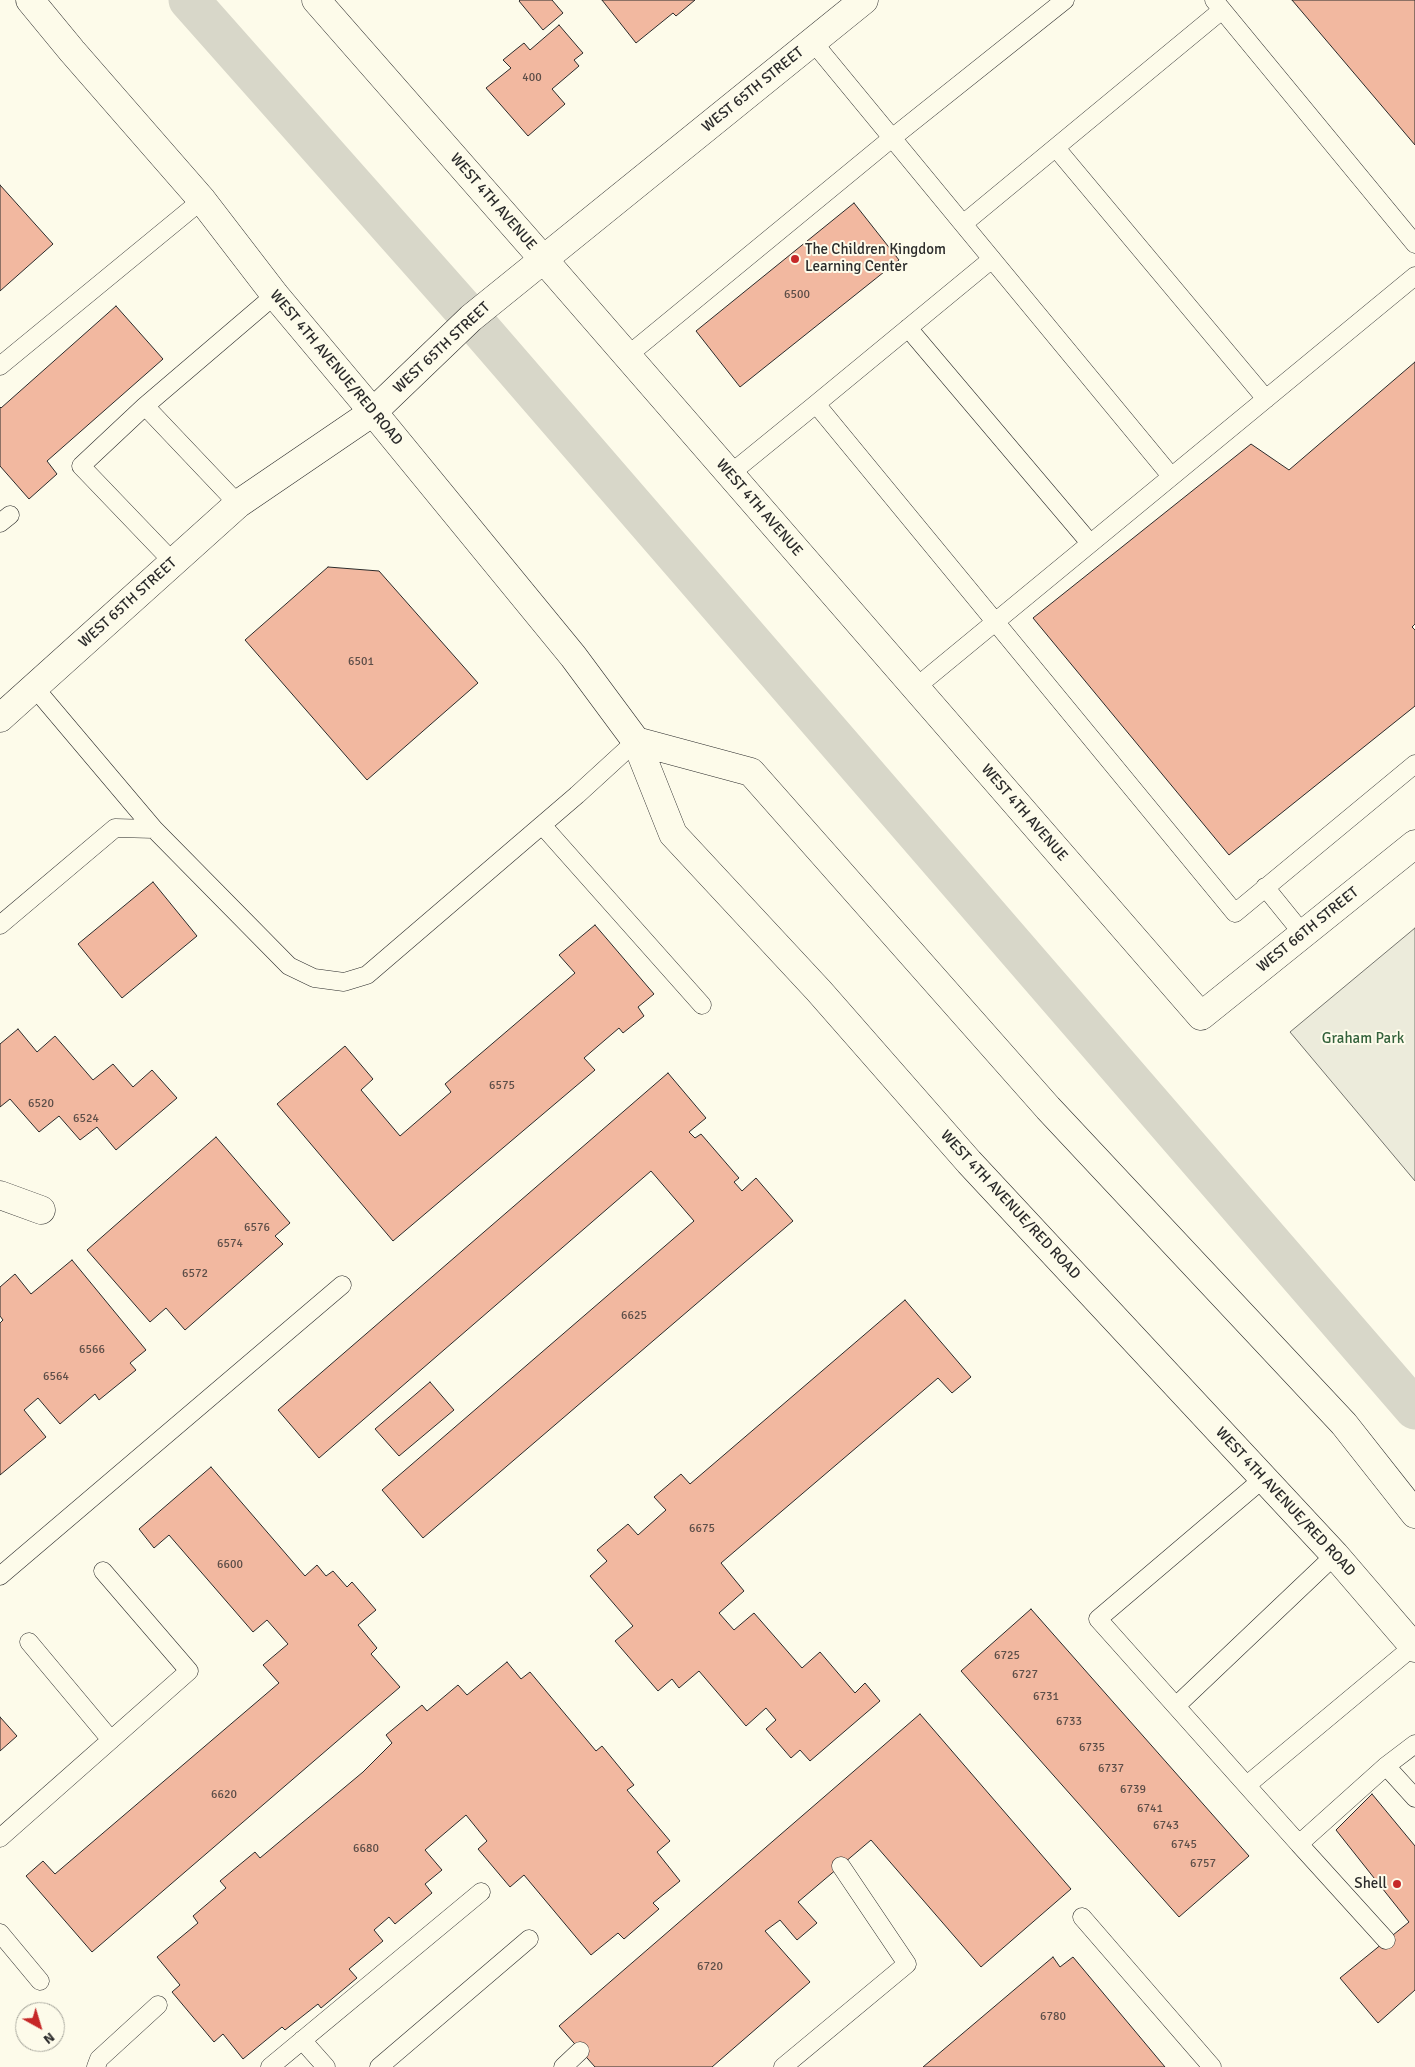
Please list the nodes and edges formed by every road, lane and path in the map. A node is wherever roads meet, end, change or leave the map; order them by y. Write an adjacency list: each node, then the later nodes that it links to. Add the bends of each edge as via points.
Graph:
1 (30, 0): 9 (main road, WEST 4TH AVENUE/RED ROAD)
2 (316, 0): 13 (main road, WEST 4TH AVENUE)
3 (864, 0): 6 (main road, WEST 65TH STREET)
4 (1065, 0): 7 (lane)
5 (1218, 5): 8 (lane); 11 (lane)
6 (812, 42): 7 (lane); 13 (main road, WEST 65TH STREET)
7 (892, 138): 10 (lane); 17 (lane)
8 (1056, 148): 10 (lane); 19 (lane)
9 (202, 200): 15 (main road, WEST 4TH AVENUE/RED ROAD); 18 (lane)
10 (963, 224): 12 (lane)
11 (1415, 244)
12 (992, 259): 16 (lane); 24 (lane)
13 (544, 260): 17 (main road, WEST 4TH AVENUE); 22 (main road, WEST 65TH STREET, via 471,318)
14 (1415, 276): 19 (lane)
15 (275, 296): 21 (lane); 22 (main road, WEST 4TH AVENUE/RED ROAD)
16 (908, 328): 20 (lane); 26 (lane)
17 (627, 356): 23 (main road, WEST 4TH AVENUE)
18 (0, 366)
19 (1266, 399): 24 (lane)
20 (816, 404): 23 (lane); 28 (lane)
21 (144, 406): 25 (lane); 27 (lane, via 81,466)
22 (373, 412): 25 (main road, WEST 65TH STREET); 32 (main road, WEST 4TH AVENUE/RED ROAD, via 573,656)
23 (730, 474): 30 (main road, WEST 4TH AVENUE)
24 (1171, 476): 26 (lane)
25 (238, 504): 27 (main road, WEST 65TH STREET)
26 (1090, 543): 28 (lane)
27 (173, 562): 29 (main road, WEST 65TH STREET)
28 (995, 621): 30 (lane); 37 (lane, via 1235,912)
29 (34, 687): 31 (main road, WEST 65TH STREET); 35 (lane)
30 (915, 688): 41 (main road, WEST 4TH AVENUE)
31 (0, 718)
32 (636, 741): 34 (lane); 45 (main road, WEST 4TH AVENUE/RED ROAD, via 672,834 819,991 969,1162); 46 (main road, via 751,772 1048,1108 1344,1424)
33 (1415, 764): 37 (lane)
34 (542, 825): 35 (lane, via 367,975 344,982 314,978 289,966); 40 (lane)
35 (154, 829): 38 (lane, via 115,828)
36 (1415, 844): 39 (main road, WEST 66TH STREET)
37 (1265, 887): 39 (lane)
38 (0, 925)
39 (1303, 934): 41 (main road, WEST 66TH STREET)
40 (702, 1005)
41 (1201, 1016)
42 (0, 1195): 43 (main road)
43 (41, 1210)
44 (342, 1285): 49 (lane)
45 (1264, 1478): 47 (main road, WEST 4TH AVENUE/RED ROAD); 52 (lane, via 1098,1619)
46 (1415, 1514)
47 (1335, 1555): 51 (main road, WEST 4TH AVENUE/RED ROAD); 52 (lane)
48 (103, 1571): 53 (lane, via 189,1671)
49 (0, 1576)
50 (28, 1642): 53 (lane)
51 (1414, 1646): 56 (lane)
52 (1176, 1706): 56 (lane)
53 (111, 1740): 58 (lane)
54 (1415, 1744): 55 (lane)
55 (1386, 1766): 57 (lane); 59 (lane)
56 (1247, 1785): 59 (lane)
57 (1415, 1798)
58 (0, 1838)
59 (1300, 1844): 65 (lane)
60 (841, 1866): 75 (lane, via 907,1964)
61 (481, 1892): 68 (lane)
62 (1082, 1917): 76 (lane)
63 (0, 1933): 66 (lane)
64 (529, 1939): 73 (lane)
65 (1386, 1940)
66 (40, 1981)
67 (158, 2005): 70 (lane, via 99,2059)
68 (302, 2040): 71 (lane); 72 (lane)
69 (580, 2051): 74 (lane)
70 (96, 2067)
71 (270, 2067)
72 (326, 2067)
73 (379, 2067)
74 (563, 2067)
75 (782, 2067)
76 (1212, 2067)

